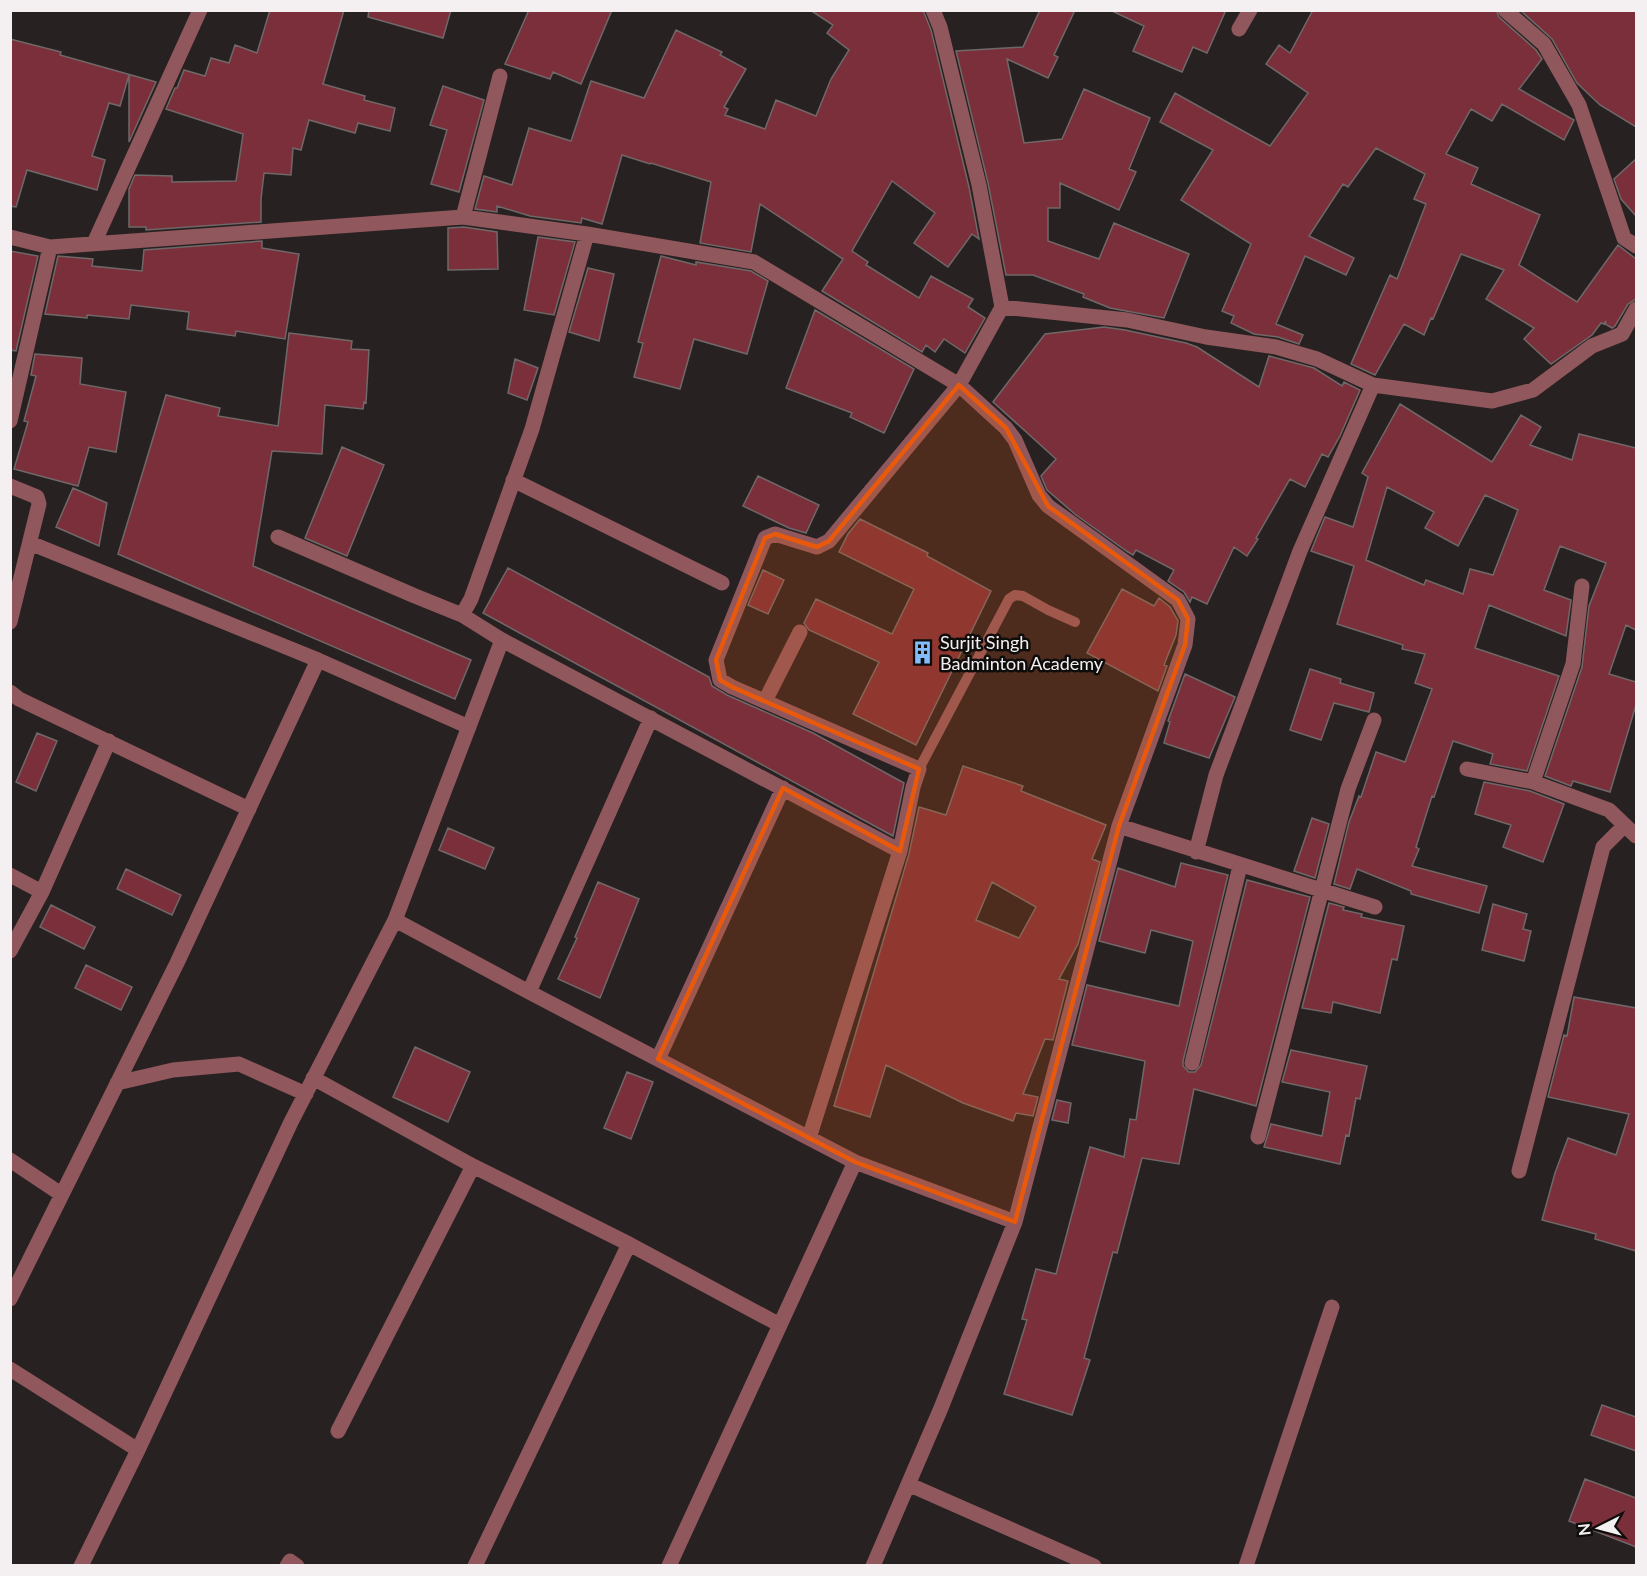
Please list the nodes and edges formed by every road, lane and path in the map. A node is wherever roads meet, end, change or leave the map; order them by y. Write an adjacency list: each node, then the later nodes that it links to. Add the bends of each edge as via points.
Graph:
1 (200, 10): 10 (street)
2 (933, 10): 13 (street, via 980,185)
3 (1250, 10): 5 (street)
4 (1504, 10): 11 (street, via 1544,44 1579,105 1624,238)
5 (1239, 29)
6 (500, 76): 7 (street)
7 (462, 217): 8 (street); 10 (street)
8 (587, 234): 15 (street, via 754,262); 18 (street, via 532,429)
9 (10, 237): 12 (street)
10 (94, 243): 12 (street)
11 (1636, 246)
12 (50, 247): 17 (street)
13 (1002, 307): 15 (street); 16 (street, via 1127,320 1276,347 1317,359)
14 (1636, 309): 16 (street, via 1622,334 1592,346 1533,390 1492,401)
15 (959, 385): 31 (street, via 829,541 817,547 775,534 765,538 716,660 720,680); 41 (street, via 1015,440 1039,495 1048,506 1178,600 1188,619 1185,645)
16 (1373, 385): 44 (street, via 1300,551 1216,775)
17 (10, 421)
18 (513, 480): 22 (street); 24 (street)
19 (10, 486): 21 (street, via 37,497 39,504)
20 (278, 537): 24 (street)
21 (30, 543): 25 (street); 29 (street)
22 (722, 583)
23 (1582, 586): 38 (street, via 1573,664)
24 (462, 615): 28 (street)
25 (10, 622)
26 (1075, 622): 36 (lane, via 1023,596 1009,599)
27 (800, 632): 31 (street)
28 (501, 640): 32 (street); 34 (street)
29 (318, 660): 34 (street); 40 (street)
30 (10, 692): 35 (street)
31 (765, 701): 36 (street)
32 (651, 718): 39 (street); 52 (street)
33 (1374, 720): 47 (street, via 1348,789)
34 (469, 727): 50 (street)
35 (109, 741): 40 (street); 48 (street)
36 (919, 769): 43 (street)
37 (1467, 769): 38 (street)
38 (1533, 782): 42 (street, via 1609,810)
39 (783, 789): 43 (street); 53 (street)
40 (249, 809): 56 (street)
41 (1119, 826): 44 (street); 65 (street)
42 (1631, 831): 63 (street, via 1603,846)
43 (900, 851): 59 (street)
44 (1196, 852): 45 (street)
45 (1240, 866): 47 (street); 54 (street)
46 (10, 875): 48 (street)
47 (1320, 891): 49 (street); 58 (street)
48 (42, 892): 51 (street)
49 (1375, 907)
50 (394, 920): 52 (street); 55 (street)
51 (10, 951)
52 (529, 992): 53 (street)
53 (658, 1059): 59 (street)
54 (1192, 1063)
55 (313, 1078): 57 (street); 62 (street)
56 (117, 1083): 57 (street, via 172,1070 239,1064); 64 (street)
57 (306, 1094): 72 (street)
58 (1258, 1137)
59 (809, 1138): 61 (street)
60 (10, 1160): 64 (street)
61 (855, 1162): 65 (street); 69 (street)
62 (473, 1166): 66 (street); 71 (street)
63 (1519, 1171)
64 (61, 1194): 67 (street)
65 (1015, 1222): 73 (street)
66 (629, 1244): 69 (street); 78 (street)
67 (10, 1299)
68 (1332, 1307): 82 (street)
69 (780, 1325): 79 (street)
70 (10, 1369): 72 (street)
71 (338, 1431)
72 (138, 1450): 75 (street)
73 (910, 1485): 74 (street); 80 (street)
74 (1063, 1559): 81 (street)
75 (81, 1566)
76 (287, 1566): 77 (street, via 290,1561)
77 (297, 1566)
78 (475, 1566)
79 (669, 1566)
80 (873, 1566)
81 (1094, 1566)
82 (1246, 1566)

